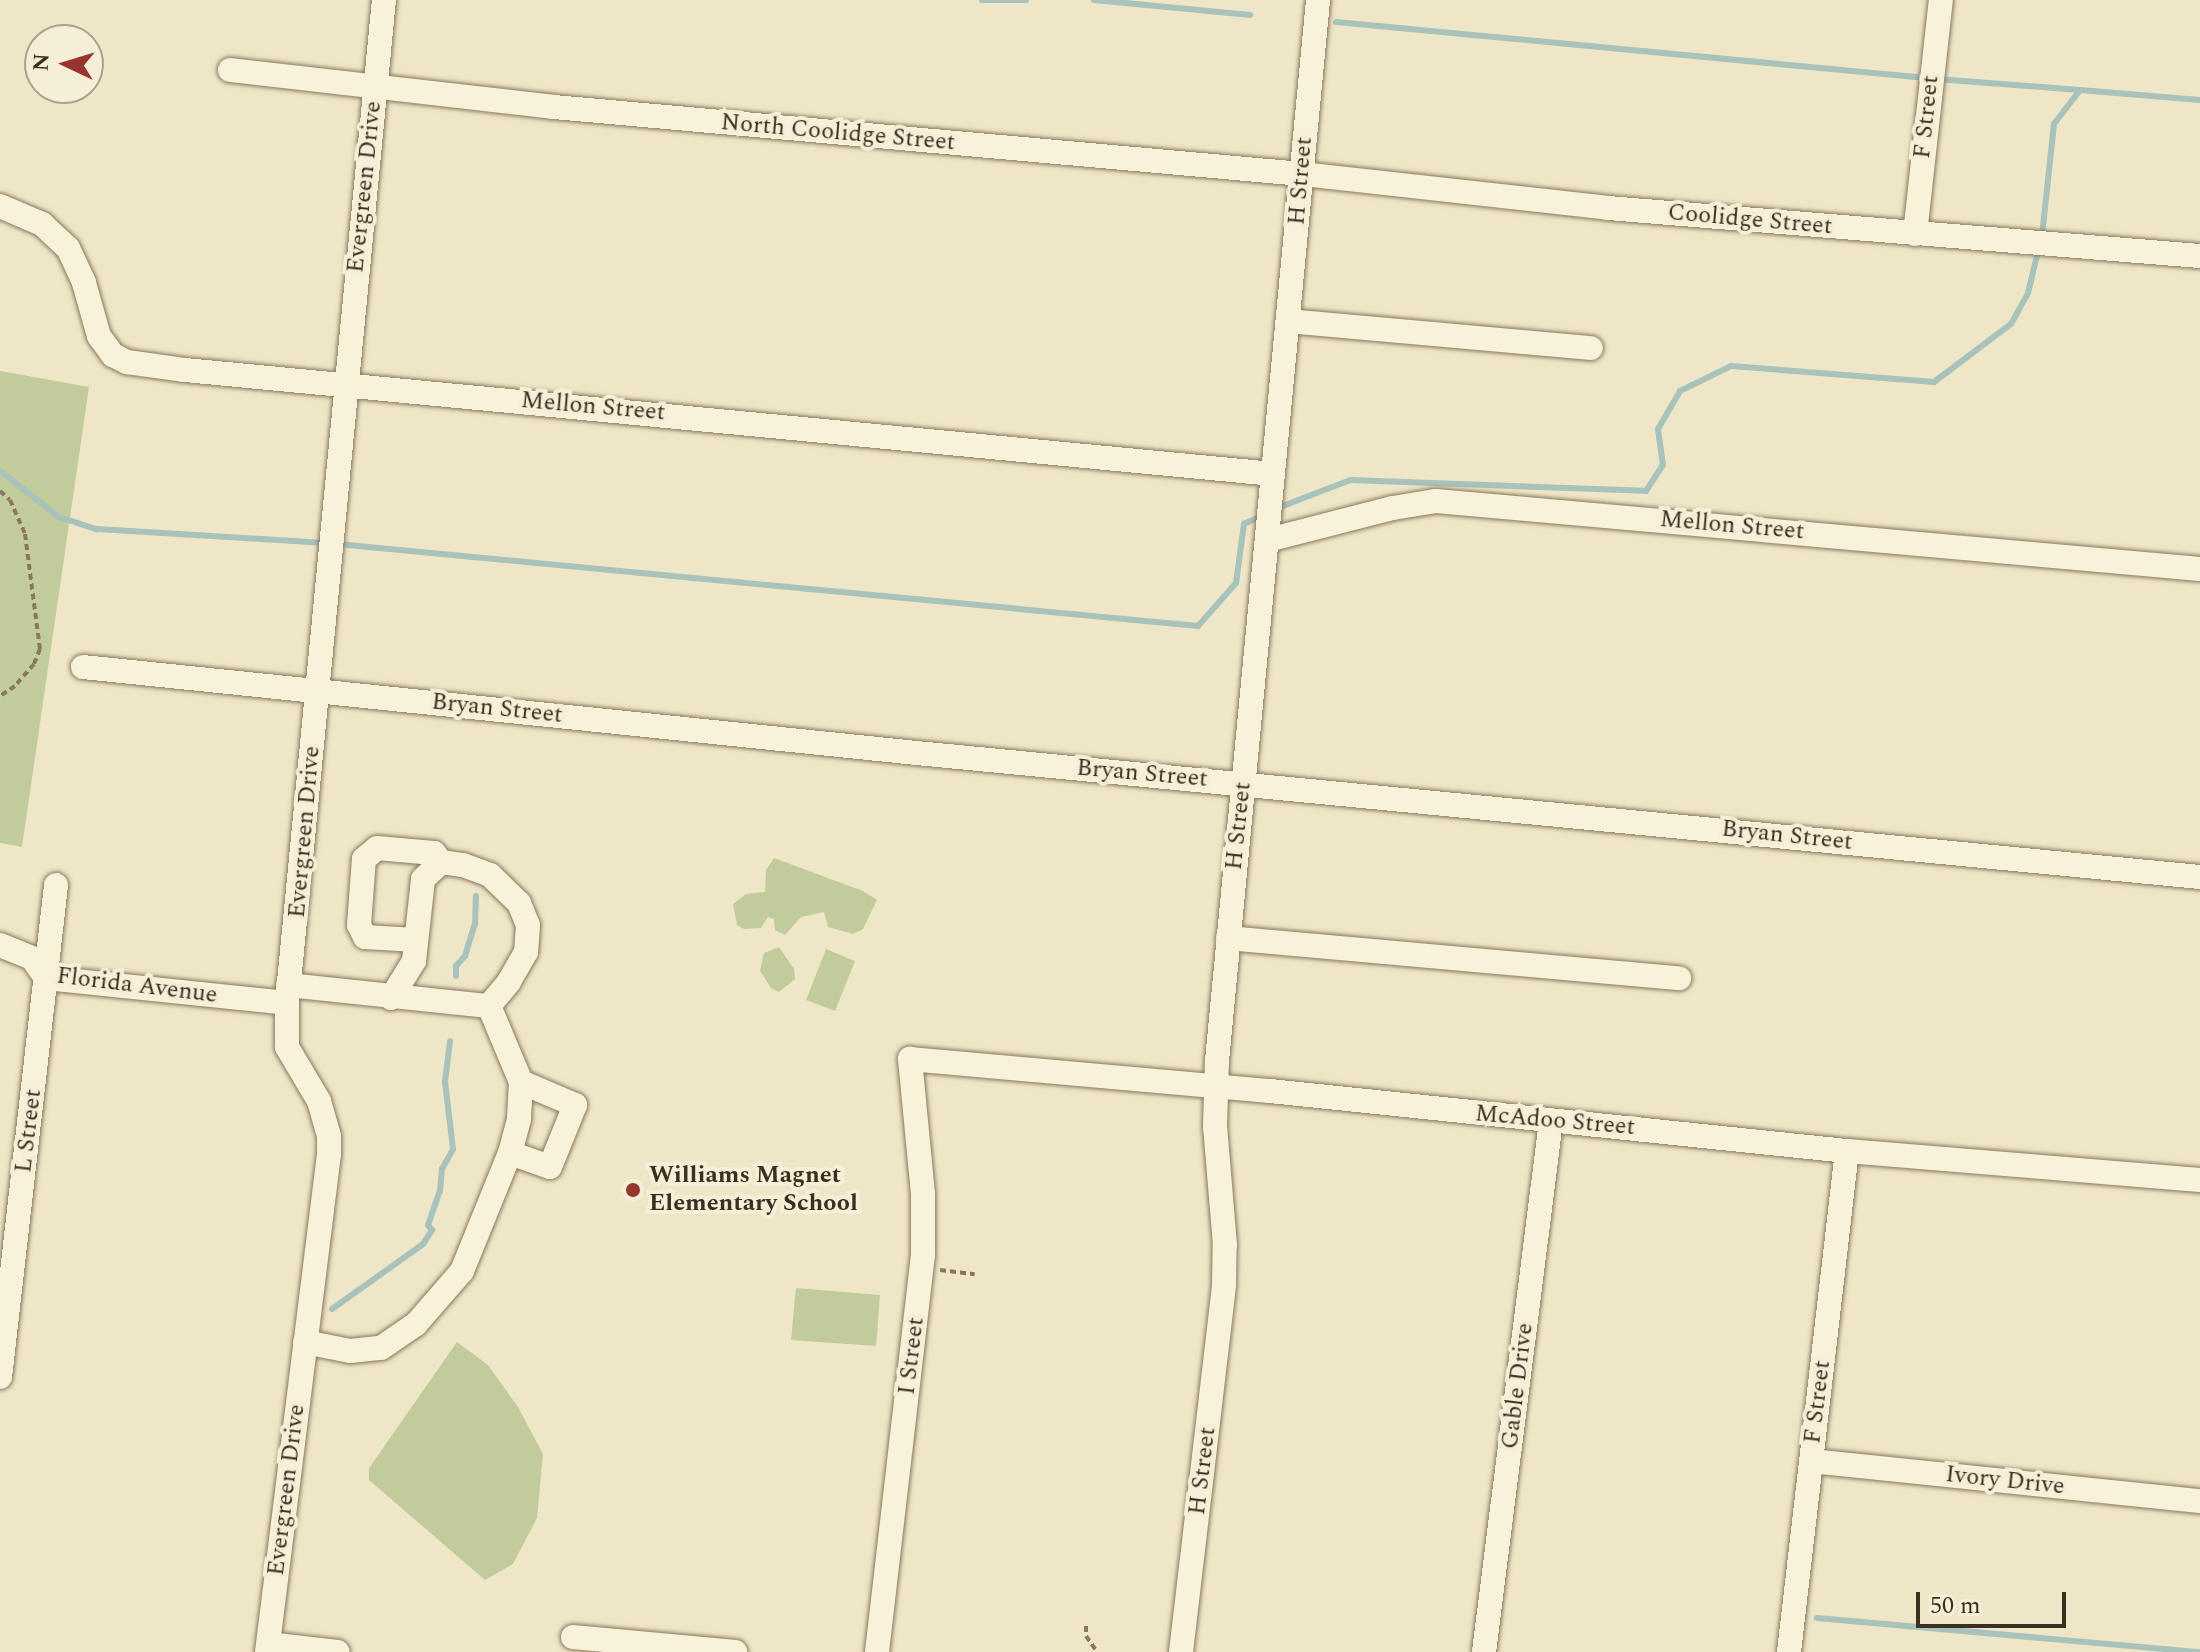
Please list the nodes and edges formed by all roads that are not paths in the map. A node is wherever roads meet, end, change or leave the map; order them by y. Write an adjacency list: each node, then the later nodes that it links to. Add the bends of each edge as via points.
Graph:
1 (384, 0): 5 (street, Evergreen Drive)
2 (1318, 0): 6 (street, H Street)
3 (1941, 0): 8 (street, F Street)
4 (230, 70): 5 (street, North Coolidge Street)
5 (375, 88): 6 (street, North Coolidge Street); 12 (street, Evergreen Drive)
6 (1302, 174): 8 (street, Coolidge Street, via 1608,208); 10 (street, H Street)
7 (0, 206): 12 (street, Mellon Street, via 42,224 68,248 99,336 113,355 185,370)
8 (1915, 234): 9 (street, Coolidge Street)
9 (2200, 256)
10 (1288, 321): 11 (street); 13 (street, H Street)
11 (1591, 348)
12 (346, 384): 13 (street, Mellon Street); 17 (street, Evergreen Drive)
13 (1272, 481): 14 (street, H Street)
14 (1268, 533): 15 (street, Mellon Street, via 1436,501); 18 (street, H Street)
15 (2200, 569)
16 (83, 667): 17 (street, Bryan Street)
17 (318, 691): 18 (street, Bryan Street); 27 (street, Evergreen Drive)
18 (1244, 784): 20 (street, Bryan Street); 22 (street, H Street)
19 (441, 862): 23 (street, via 423,879); 23 (street, via 434,853 377,848 364,859 359,925 365,937); 29 (street, via 490,875 519,903 528,925 526,952)
20 (2200, 877)
21 (56, 885): 25 (street, L Street)
22 (1228, 938): 26 (street); 32 (street, H Street)
23 (416, 940): 28 (street, via 414,961)
24 (0, 945): 25 (street, Florida Avenue, via 32,958)
25 (46, 978): 27 (street, Florida Avenue); 38 (street, L Street)
26 (1679, 978)
27 (287, 994): 28 (street, Florida Avenue); 37 (street, Evergreen Drive, via 287,1047 319,1101 329,1136)
28 (391, 998): 29 (street, Florida Avenue)
29 (489, 1006): 31 (street)
30 (910, 1059): 32 (street, McAdoo Street); 45 (street, I Street, via 923,1194 922,1267)
31 (521, 1082): 35 (street); 35 (street, via 575,1105 550,1167)
32 (1217, 1086): 33 (street, McAdoo Street); 46 (street, H Street, via 1224,1284)
33 (1551, 1121): 34 (street, McAdoo Street); 47 (street, Gable Drive)
34 (1847, 1151): 36 (street, McAdoo Street); 39 (street, F Street)
35 (510, 1153): 37 (street, via 462,1271 416,1324 398,1339 369,1351)
36 (2200, 1180)
37 (305, 1342): 42 (street, Evergreen Drive)
38 (0, 1377)
39 (1811, 1461): 40 (street, Ivory Drive); 48 (street, F Street)
40 (2200, 1501)
41 (573, 1637): 44 (street)
42 (268, 1648): 43 (street)
43 (338, 1652)
44 (735, 1652)
45 (877, 1652)
46 (1181, 1652)
47 (1484, 1652)
48 (1789, 1652)

